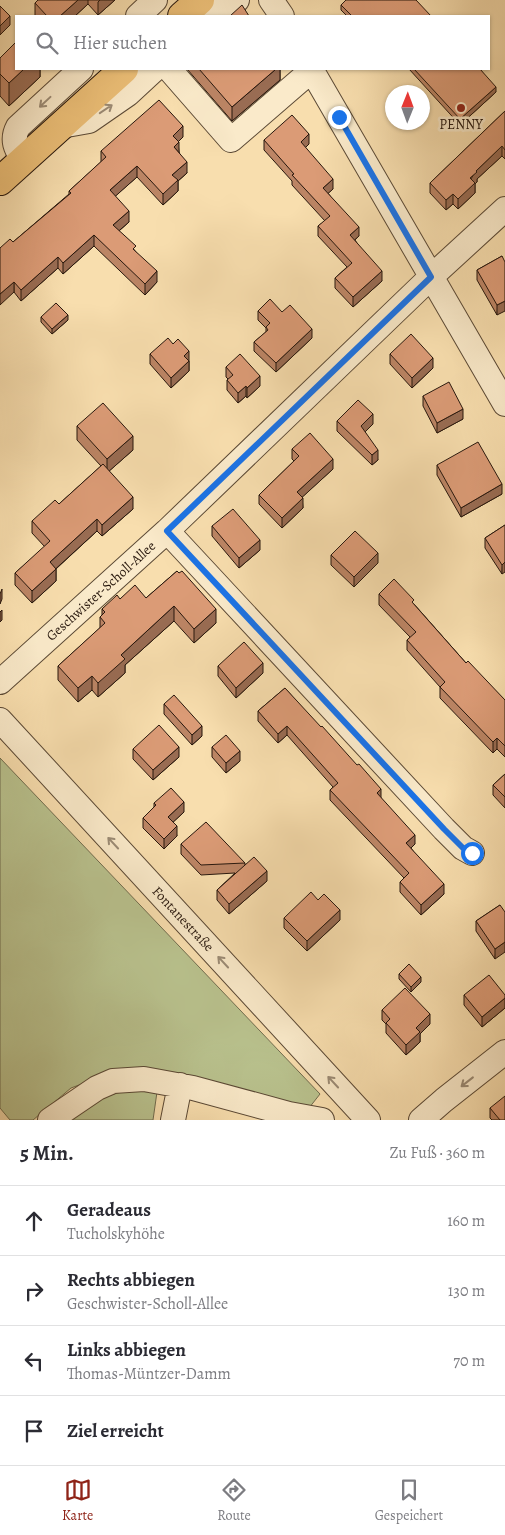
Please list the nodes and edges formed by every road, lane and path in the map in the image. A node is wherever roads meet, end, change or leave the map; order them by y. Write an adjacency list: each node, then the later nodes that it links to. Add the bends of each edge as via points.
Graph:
1 (155, 0): 5 (street)
2 (200, 0): 6 (main road)
3 (237, 0): 7 (street, via 221,6)
4 (272, 0): 8 (street)
5 (139, 15)
6 (183, 15)
7 (211, 15)
8 (281, 15)
9 (80, 70): 15 (street, one-way to 15, via 18,127 14,134 15,147)
10 (123, 70): 14 (main road)
11 (154, 70): 14 (street, one-way to 11, via 89,120 128,94)
12 (170, 70): 13 (street, via 231,140)
13 (312, 70): 18 (street)
14 (61, 126): 15 (main road)
15 (23, 160): 16 (main road)
16 (0, 181)
17 (505, 210): 18 (street, Geschwister-Scholl-Allee)
18 (431, 277): 19 (street); 20 (street, Geschwister-Scholl-Allee)
19 (505, 404)
20 (167, 531): 21 (street, Geschwister-Scholl-Allee); 23 (street, via 444,829)
21 (0, 682)
22 (0, 720): 26 (street, Fontanestraße, one-way to 22)
23 (472, 853)
24 (505, 1052): 30 (street, one-way to 30)
25 (180, 1085): 27 (street, via 144,1079 112,1082 97,1088); 28 (street); 29 (street)
26 (366, 1119)
27 (50, 1120)
28 (173, 1120)
29 (322, 1120)
30 (421, 1120)

